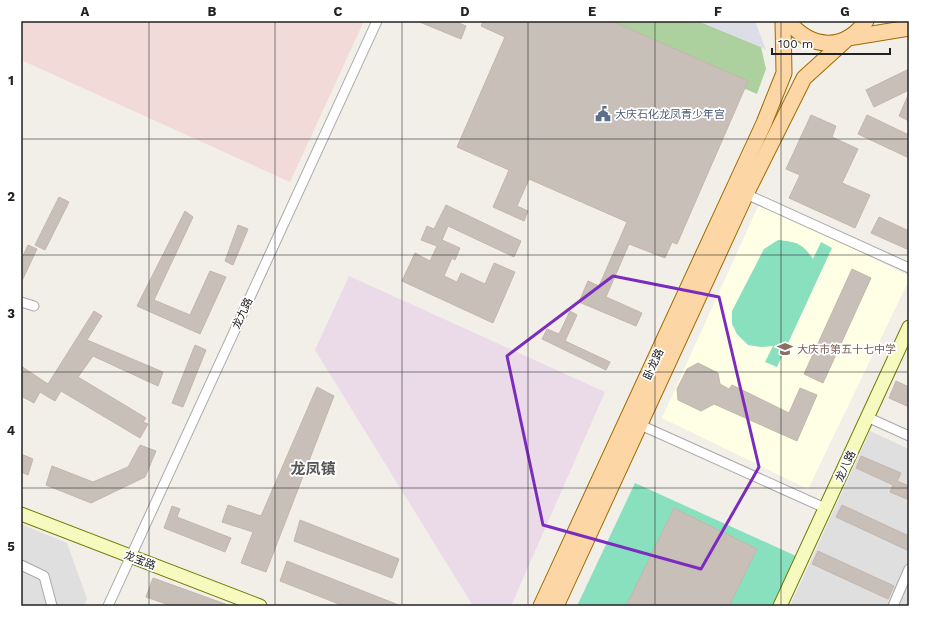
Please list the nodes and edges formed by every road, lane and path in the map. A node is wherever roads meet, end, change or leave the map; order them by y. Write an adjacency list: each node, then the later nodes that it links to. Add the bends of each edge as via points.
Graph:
1 (377, 21): 17 (street, 龙九路)
2 (783, 21): 13 (main road, 卧龙路, via 784,73)
3 (788, 21): 6 (main road, via 797,32 808,39 828,43)
4 (866, 21): 6 (main road, 卧龙路, via 860,30)
5 (909, 28): 6 (main road)
6 (848, 38): 7 (main road, 卧龙路, via 804,78)
7 (746, 194): 8 (street); 13 (main road, 卧龙路)
8 (909, 268)
9 (21, 302): 10 (street)
10 (34, 306)
11 (909, 327): 12 (street, 龙八路)
12 (867, 417): 14 (street); 15 (street, 龙八路)
13 (633, 422): 15 (street); 23 (main road, 卧龙路); 24 (main road, 卧龙路)
14 (909, 436)
15 (825, 508): 25 (street, 龙八路)
16 (21, 514): 17 (street, 龙宝路)
17 (130, 556): 21 (street, 龙九路); 22 (street, 龙宝路)
18 (21, 565): 20 (street, via 44,576)
19 (909, 569): 26 (street)
20 (52, 606)
21 (108, 606)
22 (260, 606)
23 (541, 606)
24 (556, 606)
25 (780, 606)
26 (893, 606)

